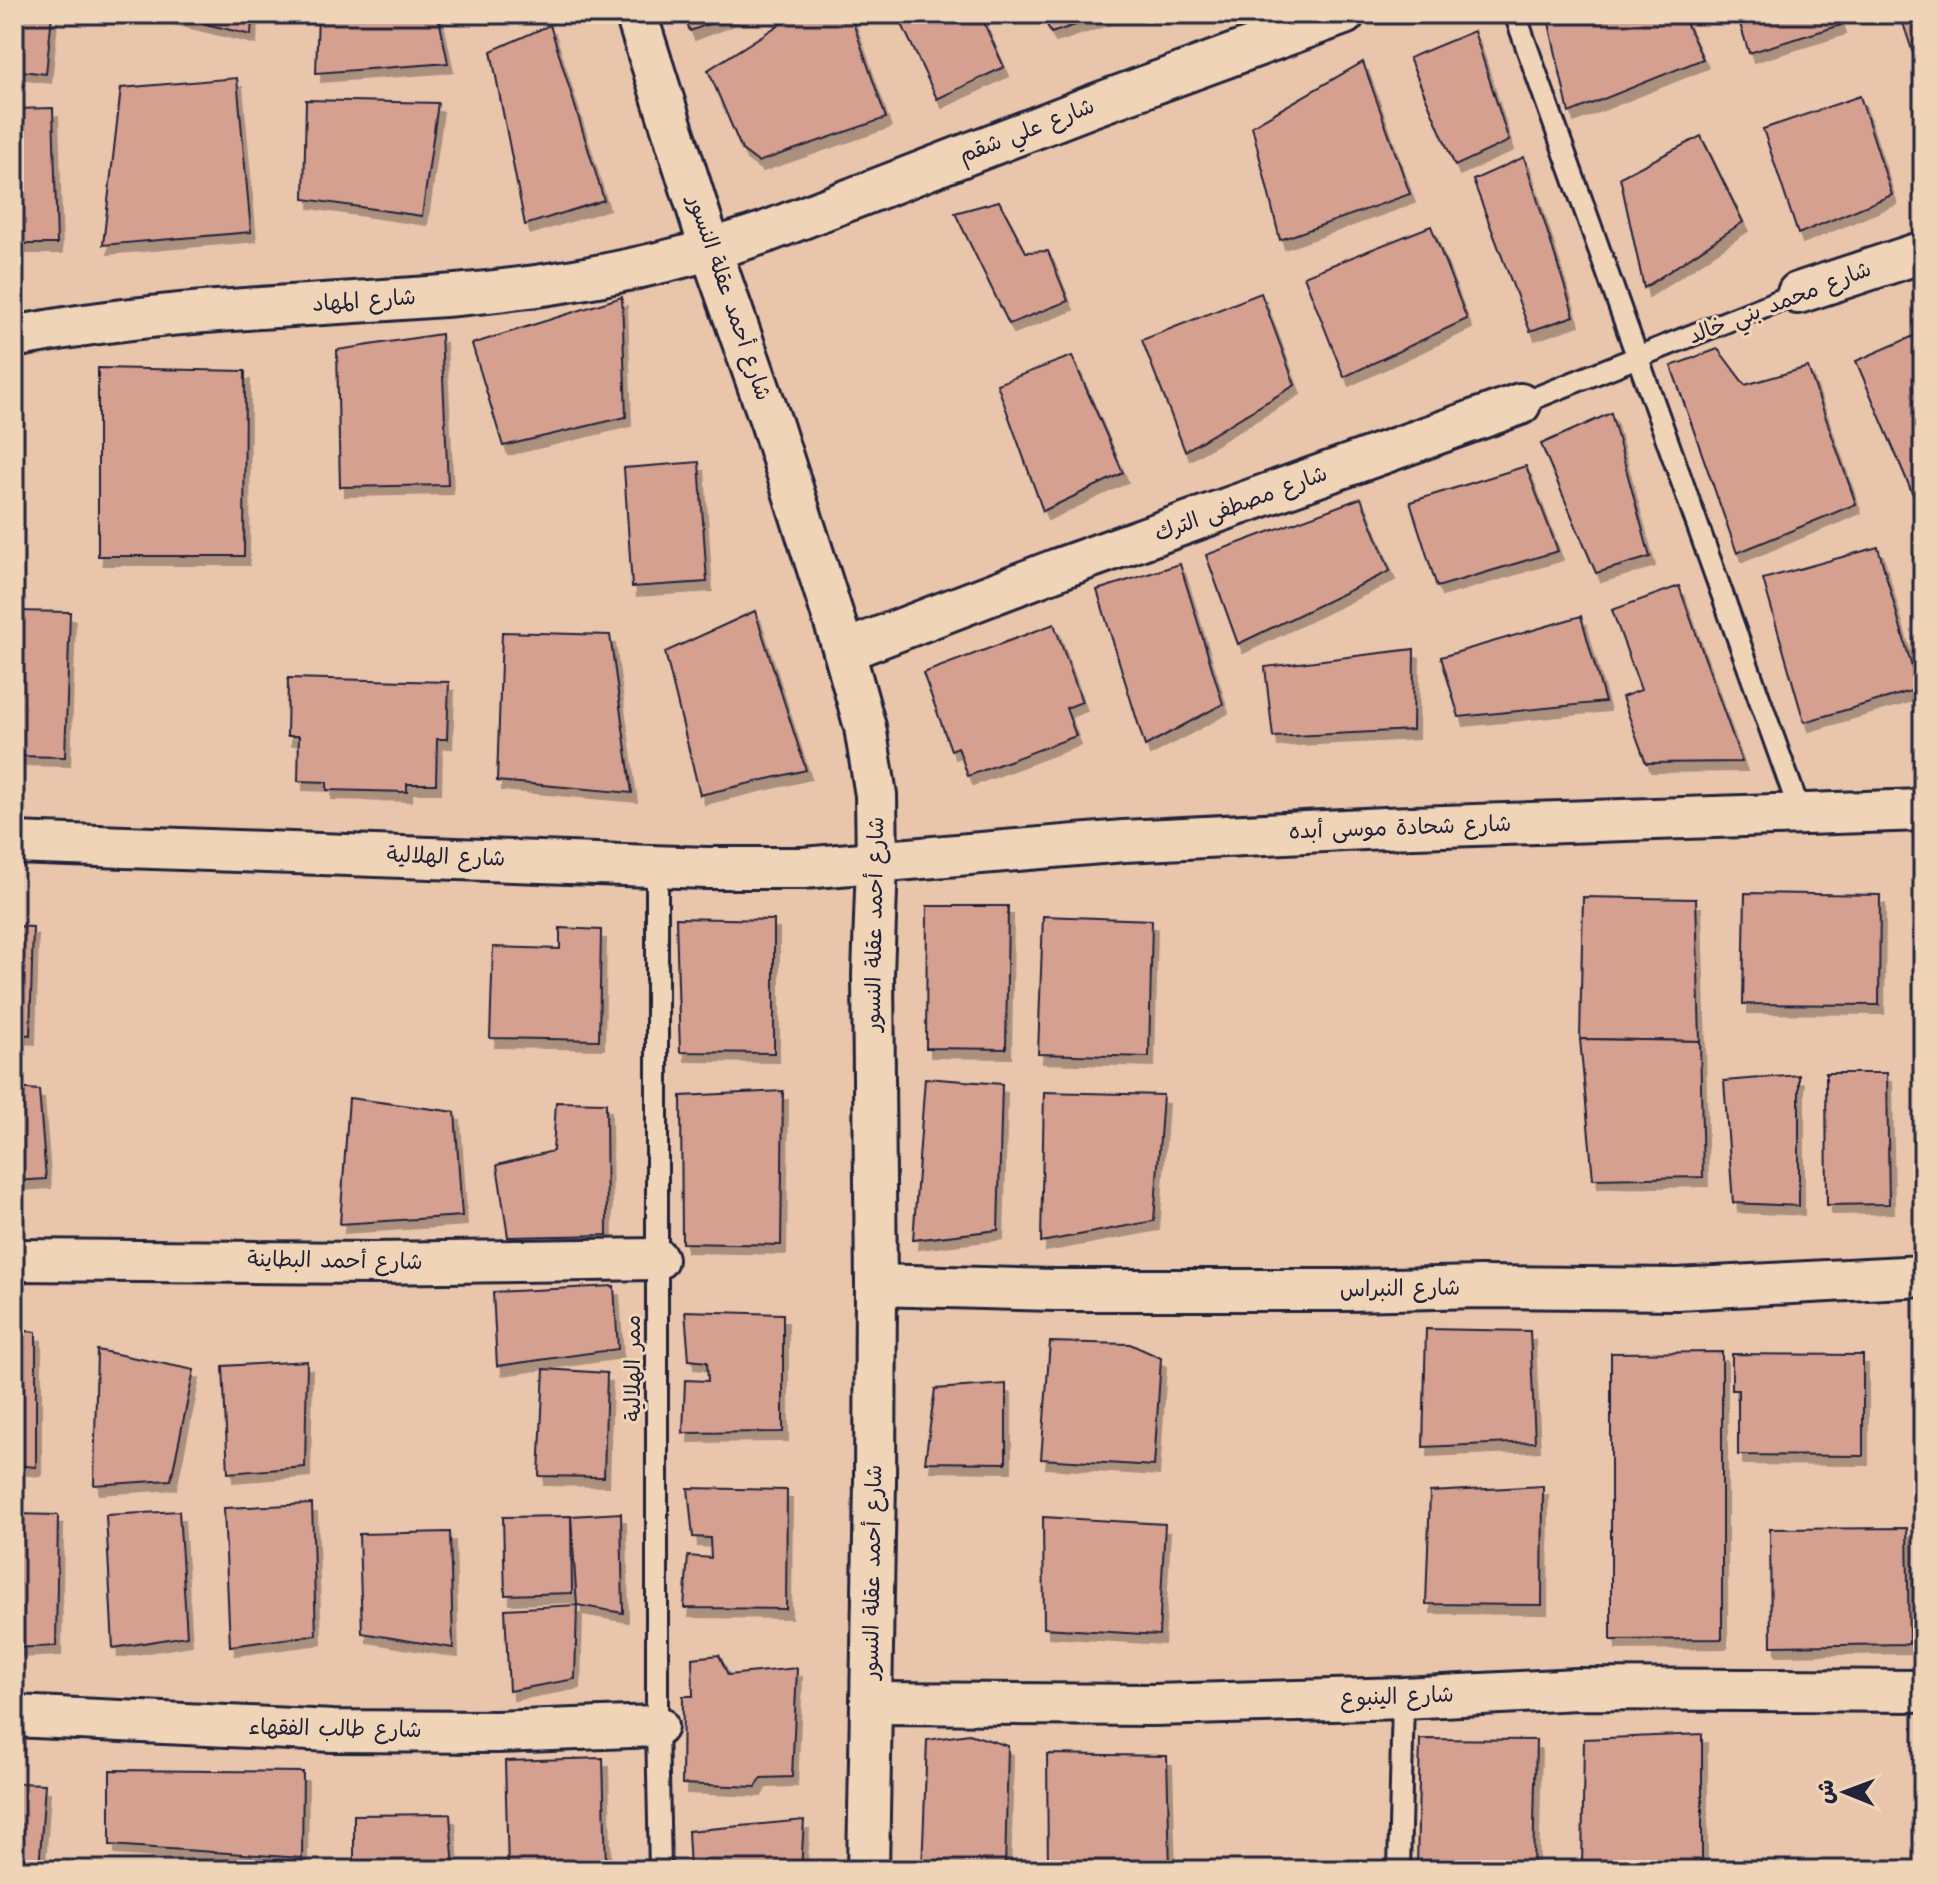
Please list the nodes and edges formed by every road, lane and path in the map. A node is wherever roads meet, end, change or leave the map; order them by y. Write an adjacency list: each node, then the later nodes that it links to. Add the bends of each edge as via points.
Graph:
1 (636, 14): 4 (street, شارع أحمد عقلة النسور)
2 (1344, 14): 4 (street, شارع علي شقم)
3 (1515, 14): 8 (lane)
4 (711, 251): 7 (street, شارع المهاد, via 607,274 459,295 193,314); 10 (street, شارع أحمد عقلة النسور)
5 (1923, 252): 6 (street, شارع محمد بني خالد)
6 (1798, 293): 8 (lane, شارع محمد بني خالد)
7 (14, 337)
8 (1638, 358): 9 (lane, شارع مصطفى الترك); 12 (lane)
9 (1520, 404): 10 (street, شارع مصطفى الترك)
10 (844, 651): 14 (street, شارع أحمد عقلة النسور, via 871,760)
11 (1923, 810): 12 (street, شارع شحادة موسى أبده)
12 (1801, 815): 14 (street, شارع شحادة موسى أبده, via 1155,839)
13 (14, 843): 15 (street, شارع الهلالية)
14 (877, 862): 15 (street, شارع الهلالية, via 803,868); 19 (street, شارع أحمد عقلة النسور)
15 (657, 866): 16 (lane, ممر الهلالية)
16 (657, 1259): 17 (street, شارع أحمد البطاينة); 24 (lane, ممر الهلالية)
17 (14, 1260)
18 (1923, 1276): 19 (street, شارع النبراس, via 1677,1289 1055,1290)
19 (876, 1285): 22 (street, شارع أحمد عقلة النسور)
20 (1923, 1691): 21 (street, شارع الينبوع, via 1577,1689)
21 (1403, 1698): 22 (street, شارع الينبوع, via 1153,1705); 27 (lane)
22 (871, 1703): 26 (street, شارع أحمد عقلة النسور)
23 (14, 1716): 24 (street, شارع طالب الفقهاء, via 333,1731)
24 (657, 1726): 25 (lane, ممر الهلالية)
25 (660, 1870)
26 (868, 1870)
27 (1399, 1870)

